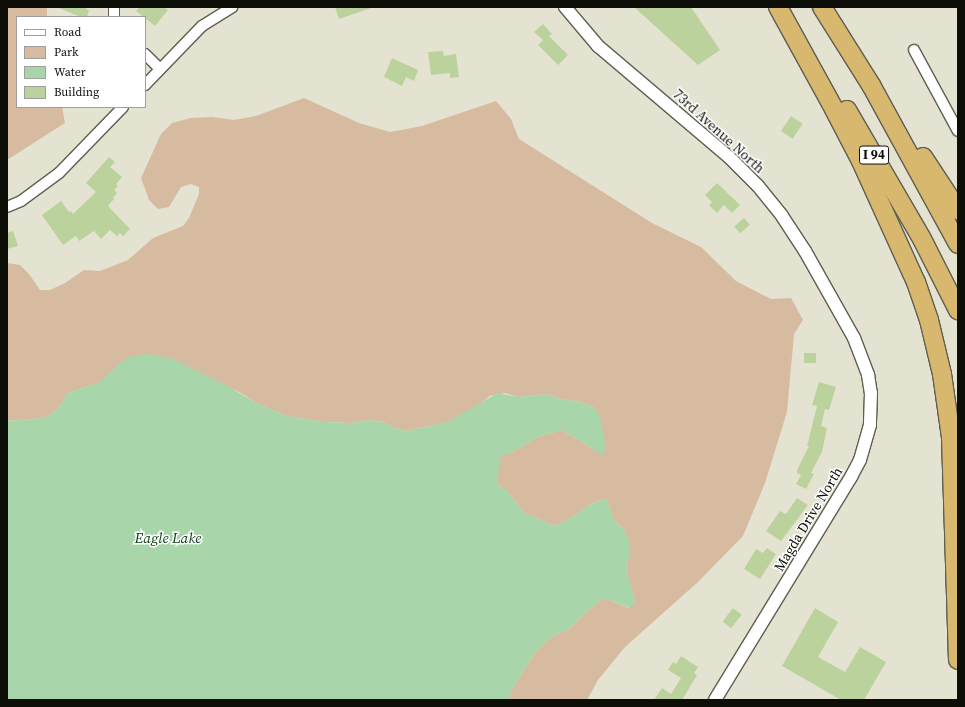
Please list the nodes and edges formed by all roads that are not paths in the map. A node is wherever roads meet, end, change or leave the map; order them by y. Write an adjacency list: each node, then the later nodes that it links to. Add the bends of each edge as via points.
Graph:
1 (233, 7): 8 (street, via 202,26)
2 (565, 7): 16 (street, 73rd Avenue North, via 598,46 729,157 758,186 805,250)
3 (779, 7): 15 (highway, I 94, via 840,97 872,151 922,239); 17 (highway, via 861,161 916,282 929,320 942,374 950,431 954,483)
4 (822, 7): 5 (highway, I 94)
5 (839, 34): 13 (highway); 14 (highway, I 94, via 889,117)
6 (914, 50): 11 (street)
7 (146, 55): 8 (street)
8 (160, 69): 9 (street)
9 (146, 83)
10 (122, 108): 12 (street, via 59,173 21,201)
11 (958, 131)
12 (7, 207)
13 (958, 210)
14 (958, 244)
15 (958, 310)
16 (854, 338): 18 (street, Magda Drive North, via 865,363 871,393 870,425 860,460)
17 (958, 660)
18 (715, 700)

